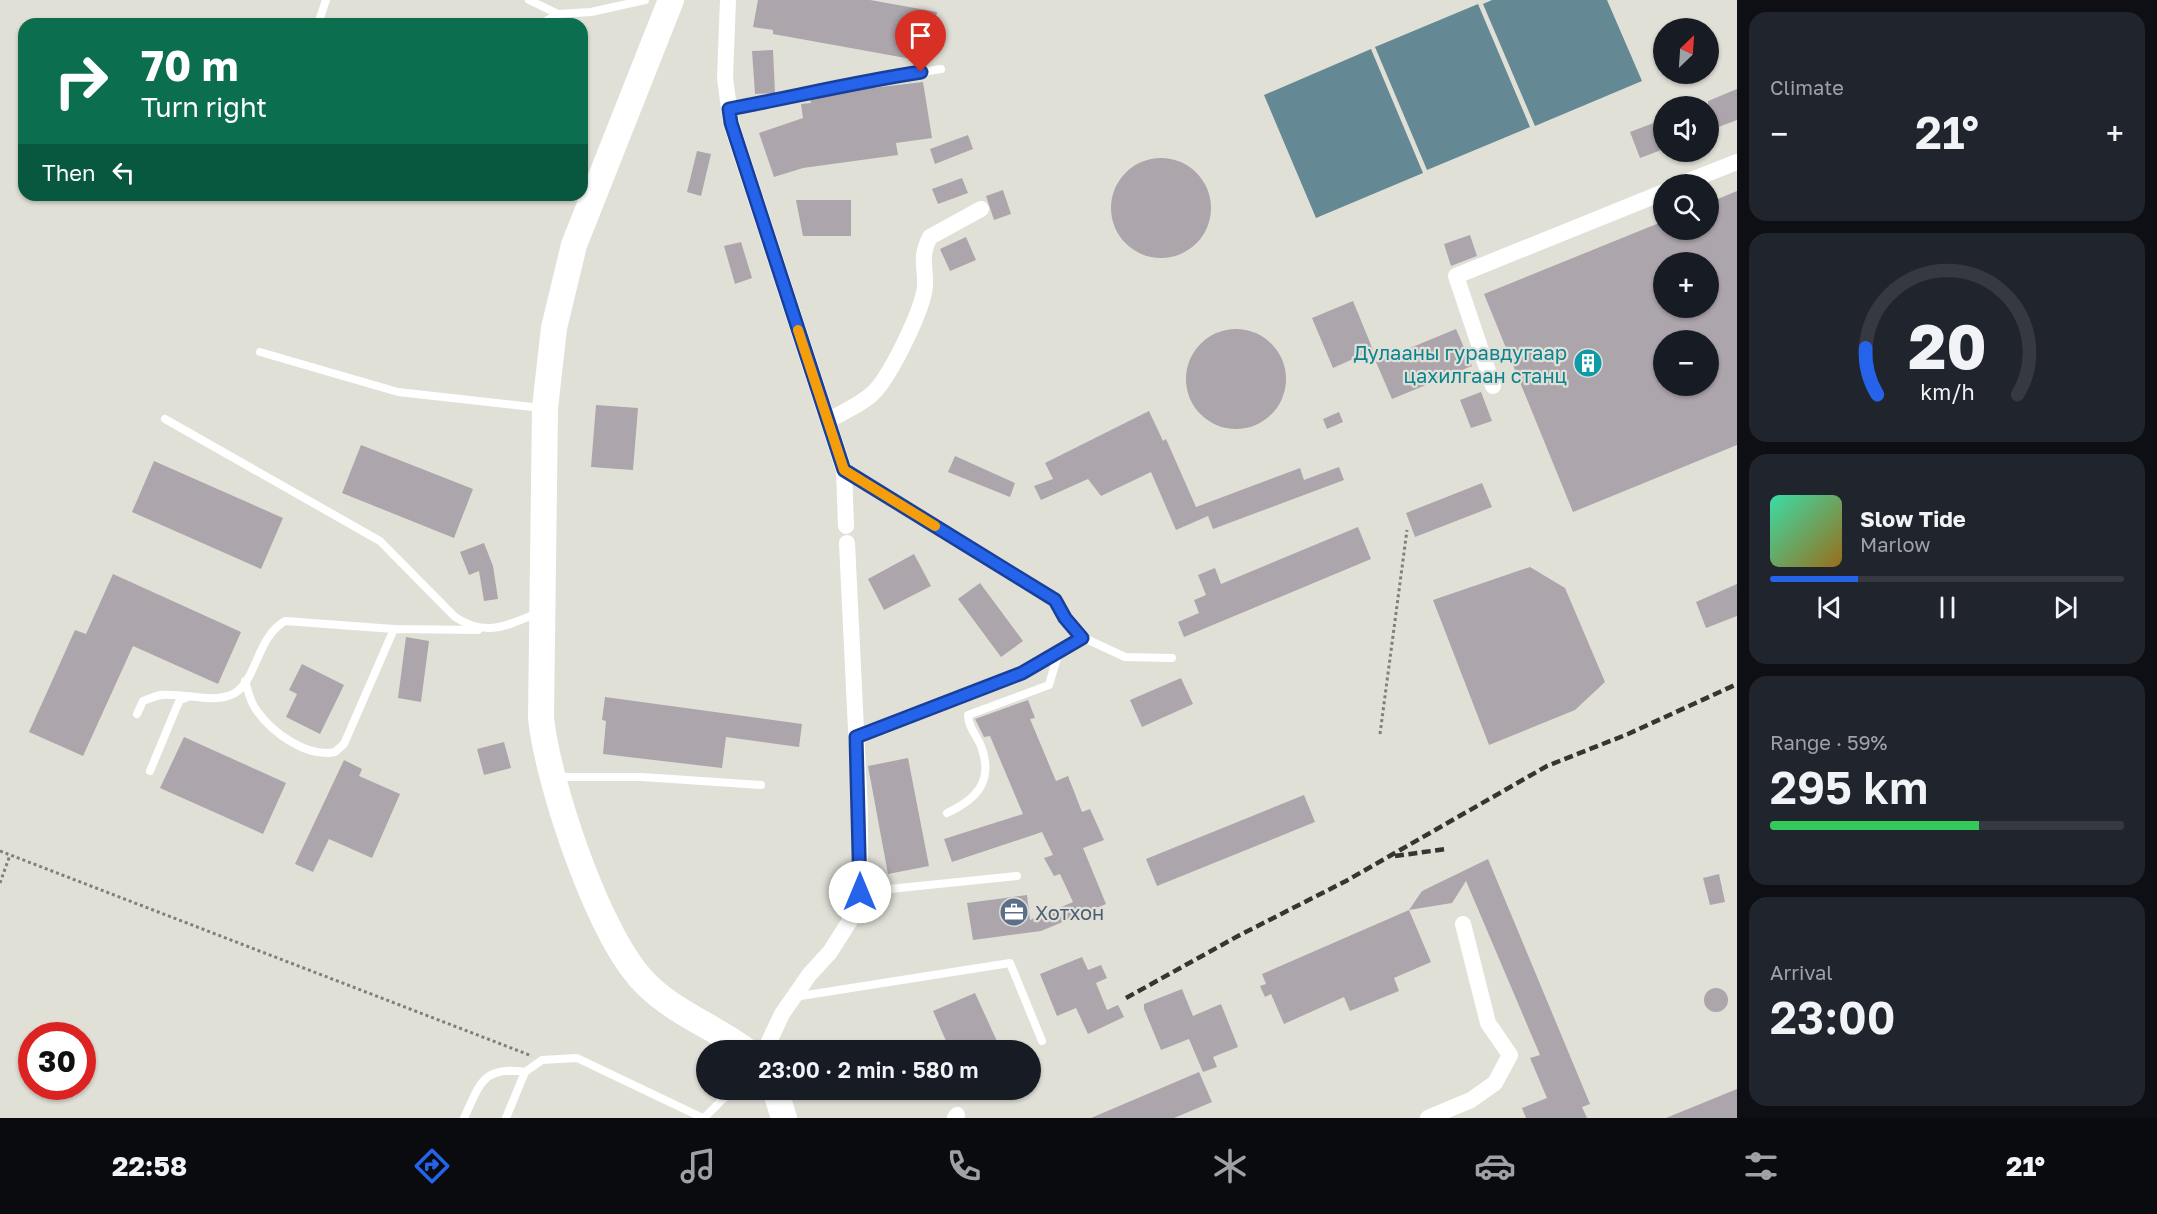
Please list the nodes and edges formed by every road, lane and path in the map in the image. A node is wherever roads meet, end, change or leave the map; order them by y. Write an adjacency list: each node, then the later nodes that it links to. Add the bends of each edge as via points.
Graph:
1 (326, 0): 7 (lane)
2 (529, 0): 6 (lane)
3 (645, 0): 6 (lane, via 591,12)
4 (671, 0): 17 (main road, via 569,261 554,328)
5 (728, 0): 10 (street, via 725,78)
6 (558, 14): 8 (lane)
7 (320, 18)
8 (551, 18)
9 (941, 69): 10 (lane, via 839,85)
10 (729, 109): 19 (street)
11 (1737, 162): 12 (street)
12 (1706, 174)
13 (1653, 196): 16 (street, via 1456,276)
14 (981, 209): 19 (street, via 930,237 921,261 925,286 917,317 895,357 874,392)
15 (260, 352): 17 (lane, via 398,392)
16 (1493, 386)
17 (545, 408): 24 (main road)
18 (165, 419): 26 (lane, via 380,542 455,617)
19 (828, 422): 20 (street)
20 (844, 470): 21 (street); 27 (lane, via 1055,600)
21 (846, 526)
22 (1407, 530): 33 (path)
23 (847, 543): 34 (street)
24 (543, 610): 26 (lane, via 510,624); 36 (main road, via 541,718)
25 (394, 628): 26 (lane); 30 (lane, via 285,621 267,638); 30 (lane, via 344,744 335,752 311,752 275,731 249,698)
26 (481, 630)
27 (1082, 638): 28 (lane); 29 (lane, via 1125,657)
28 (1059, 651): 34 (lane, via 1022,673); 38 (lane, via 1049,685 968,715 985,762 982,784 968,804)
29 (1172, 658)
30 (245, 681): 31 (lane, via 236,692 224,697)
31 (188, 697): 32 (lane, via 162,695 143,701); 35 (lane, via 180,700)
32 (137, 714)
33 (1380, 734)
34 (856, 737): 43 (street)
35 (150, 771)
36 (553, 777): 37 (lane, via 642,777); 46 (main road, via 608,927 635,972 677,1010)
37 (761, 785)
38 (947, 813)
39 (0, 851): 40 (path)
40 (10, 855): 42 (path); 49 (path)
41 (1017, 876): 43 (lane)
42 (0, 883)
43 (860, 892): 45 (street, via 851,919)
44 (1463, 924): 57 (street, via 1488,1023 1510,1055 1496,1083 1471,1100)
45 (793, 998): 47 (street); 48 (lane, via 1010,963)
46 (728, 1040)
47 (770, 1040)
48 (1042, 1041)
49 (542, 1059): 50 (lane); 55 (lane, via 577,1058)
50 (525, 1072): 53 (lane, via 494,1071 482,1080); 54 (lane)
51 (722, 1100): 55 (lane)
52 (778, 1100): 56 (main road)
53 (464, 1118)
54 (506, 1118)
55 (703, 1118)
56 (784, 1118)
57 (1428, 1118)

